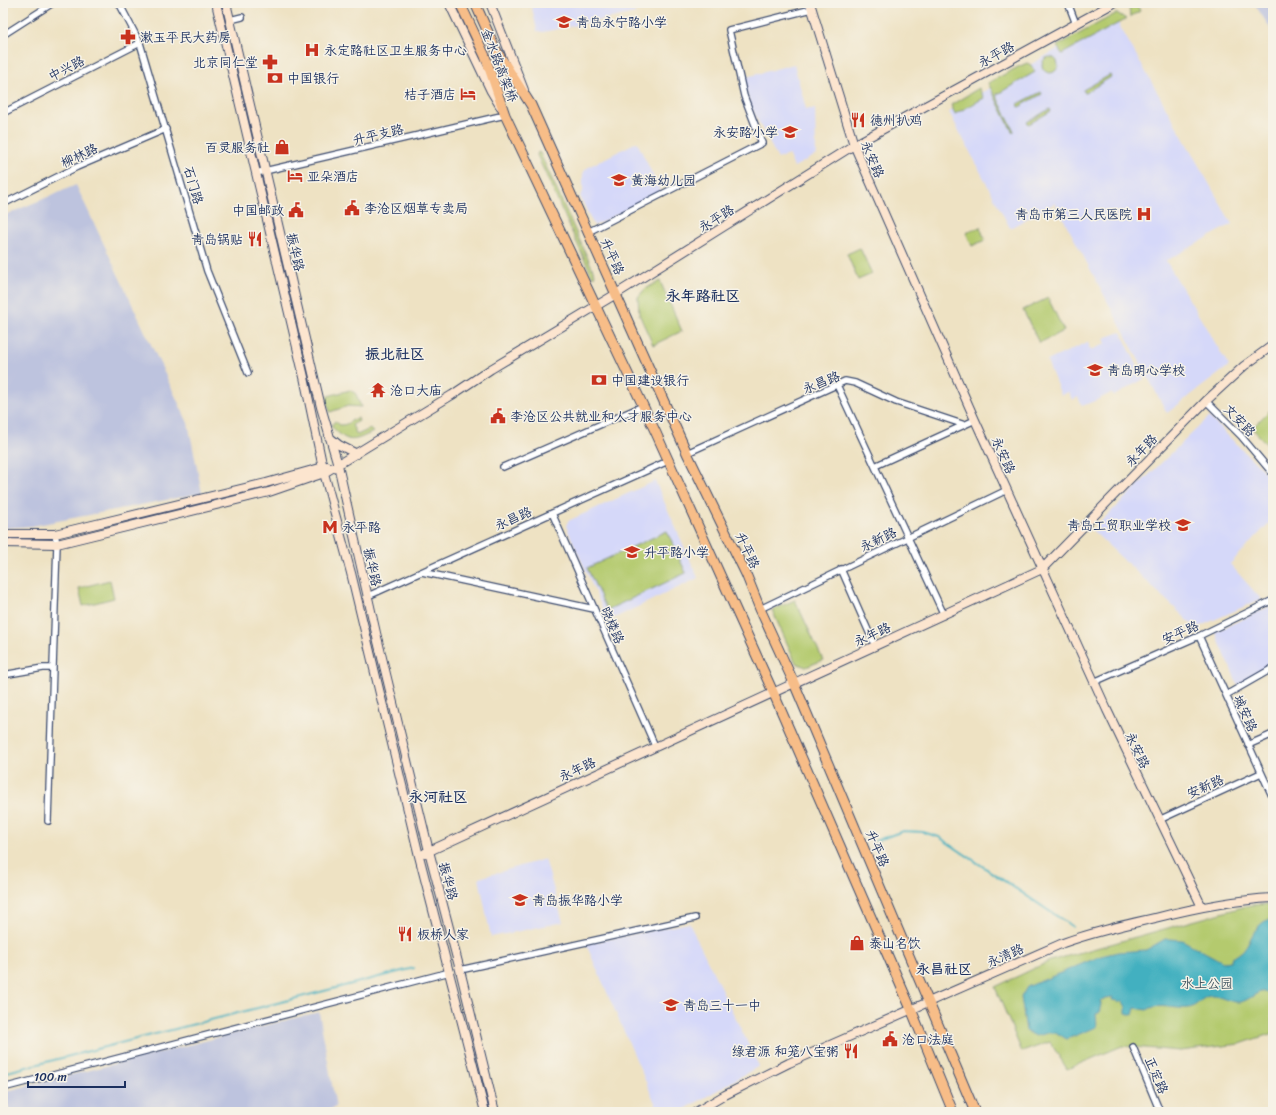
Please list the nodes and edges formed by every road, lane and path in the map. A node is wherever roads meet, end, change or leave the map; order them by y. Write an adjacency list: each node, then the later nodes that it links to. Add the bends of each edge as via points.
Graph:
1 (53, 3): 15 (street)
2 (119, 3): 16 (street, 石门路)
3 (216, 3): 22 (main road, 振华路)
4 (226, 3): 13 (main road, 振华路)
5 (449, 3): 19 (main road)
6 (460, 3): 19 (main road, 金水路高架桥, via 485,56)
7 (475, 3): 17 (main road, 金水路高架桥, via 496,50)
8 (490, 3): 17 (main road, 升平路)
9 (1068, 3): 14 (street)
10 (1114, 3): 14 (main road, 永平路)
11 (811, 6): 21 (main road, 永安路); 24 (street, via 729,30 744,96 762,143)
12 (242, 17): 13 (street)
13 (230, 20): 22 (main road, 振华路)
14 (1076, 24): 21 (main road, 永平路)
15 (3, 36)
16 (140, 43): 18 (street, 中兴路); 20 (street, 石门路)
17 (531, 105): 24 (main road, 升平路)
18 (3, 113)
19 (505, 115): 22 (street, 升平支路); 26 (main road)
20 (166, 129): 23 (street, 柳林路, via 77,167); 28 (street, 石门路, via 207,271)
21 (854, 145): 25 (main road, 永平路); 32 (main road, 永安路)
22 (260, 172): 34 (main road, 振华路); 41 (main road, 振华路)
23 (3, 204)
24 (588, 232): 25 (main road, 升平路)
25 (616, 294): 26 (main road, 永平路); 35 (main road, 升平路)
26 (595, 306): 31 (main road); 36 (main road, 永平路)
27 (1273, 345): 30 (main road, 永年路, via 1244,366)
28 (248, 373)
29 (837, 385): 33 (street, 永昌路, via 845,382 855,383 896,402); 35 (street, 永昌路); 39 (street)
30 (1206, 401): 42 (street, 文安路, via 1241,436); 50 (main road, 永年路)
31 (643, 406): 37 (main road); 40 (street)
32 (975, 420): 33 (street); 43 (main road, 永安路)
33 (965, 425): 39 (street)
34 (329, 437): 36 (main road, via 338,445); 38 (main road, 振华路)
35 (688, 453): 56 (main road, 升平路)
36 (357, 454): 38 (main road, 永平路)
37 (668, 461): 44 (street, 永昌路); 65 (main road)
38 (338, 465): 41 (main road, 永平路); 53 (main road, 振华路)
39 (875, 466): 47 (street)
40 (503, 467)
41 (323, 470): 46 (main road, 永平路); 49 (main road, 永平路, via 269,492); 75 (main road, 振华路)
42 (1273, 474)
43 (1007, 490): 47 (street, 永新路); 50 (main road, 永安路)
44 (552, 513): 52 (street, 永昌路); 55 (street, 晓楼路)
45 (3, 534): 46 (main road, 永平路)
46 (55, 534): 49 (street)
47 (908, 537): 51 (street, 永新路); 57 (street)
48 (3, 544): 49 (main road, 永平路)
49 (57, 544): 60 (street)
50 (1042, 568): 57 (main road, 永年路); 63 (main road, 永安路)
51 (841, 569): 56 (street, 永新路); 59 (street)
52 (422, 572): 53 (street, 永昌路); 55 (street)
53 (368, 596): 74 (main road, 振华路)
54 (1273, 600): 58 (street, 安平路)
55 (594, 608): 69 (street, 晓楼路)
56 (760, 609): 64 (main road, 升平路)
57 (944, 615): 59 (main road, 永年路)
58 (1199, 636): 63 (street, 安平路); 66 (street, 城安路)
59 (875, 646): 64 (main road, 永年路)
60 (53, 668): 62 (street); 73 (street)
61 (1273, 668): 66 (street)
62 (3, 675)
63 (1094, 682): 72 (main road, 永安路)
64 (794, 683): 65 (main road, 永年路); 81 (main road, 升平路)
65 (773, 692): 69 (main road, 永年路); 82 (main road)
66 (1226, 695): 68 (street, 城安路)
67 (1273, 734): 68 (street)
68 (1248, 745): 70 (street, 城安路)
69 (655, 746): 74 (main road, 永年路)
70 (1260, 773): 71 (street, 城安路); 72 (street, 安新路)
71 (1273, 798)
72 (1158, 820): 77 (main road, 永安路)
73 (48, 821)
74 (429, 851): 75 (main road, 永年路); 79 (main road, 振华路)
75 (419, 856): 80 (main road, 振华路)
76 (1273, 898): 77 (main road, 永清路)
77 (1202, 907): 81 (main road, 永清路, via 1096,932 1063,943)
78 (695, 918): 79 (street)
79 (460, 970): 86 (main road, 振华路)
80 (450, 972): 84 (street); 85 (main road, 振华路)
81 (929, 1002): 82 (main road, 永清路); 89 (main road, 升平路)
82 (911, 1009): 87 (main road, 永清路, via 789,1062); 88 (main road)
83 (1133, 1047): 90 (street, 正定路)
84 (3, 1088)
85 (485, 1112)
86 (495, 1112)
87 (696, 1112)
88 (953, 1112)
89 (974, 1112)
90 (1160, 1112)

